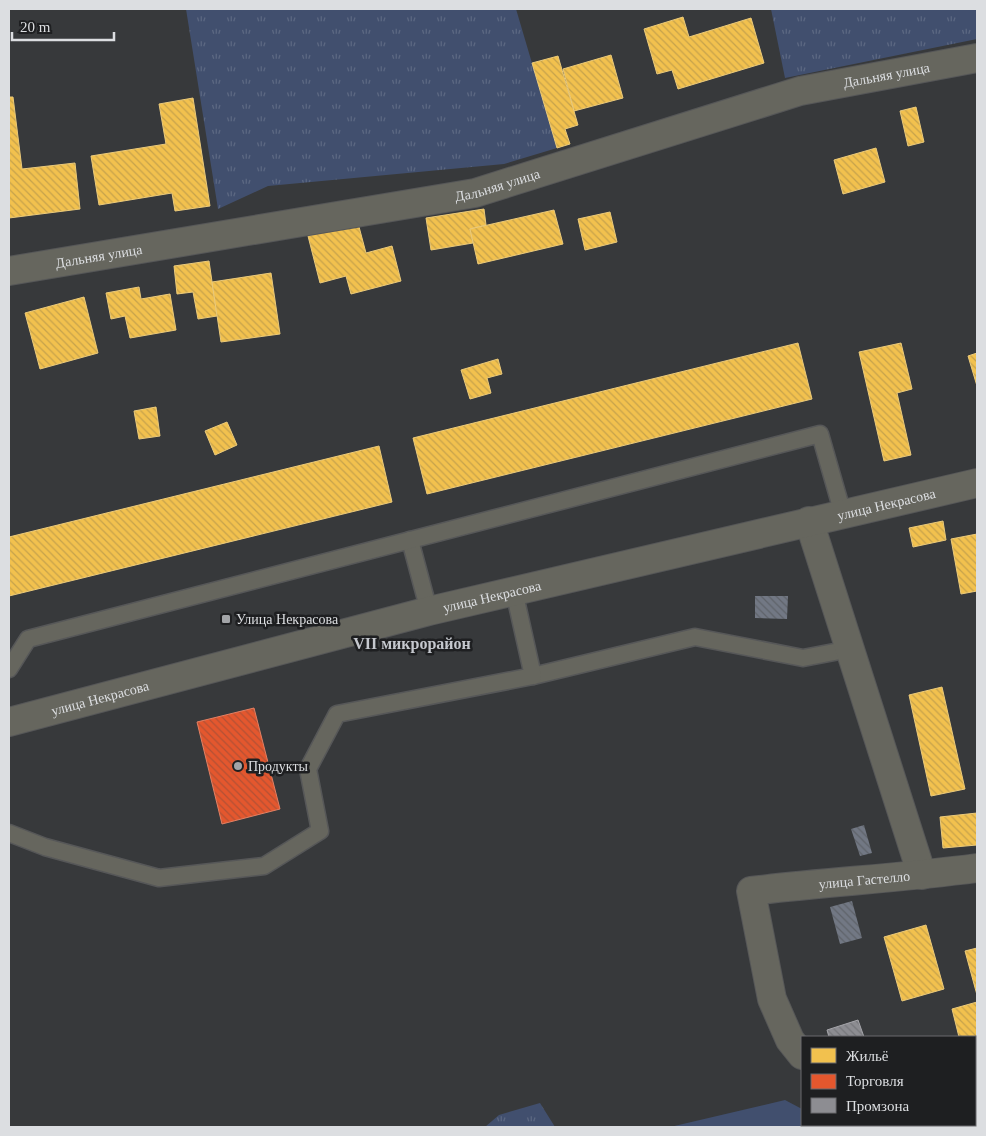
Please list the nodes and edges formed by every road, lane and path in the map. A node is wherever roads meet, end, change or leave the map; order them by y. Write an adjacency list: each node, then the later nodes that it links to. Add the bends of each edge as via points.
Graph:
1 (977, 58): 2 (street, Дальняя улица, via 800,90 475,193)
2 (9, 272)
3 (977, 483): 4 (street, улица Некрасова)
4 (843, 514): 5 (street, улица Некрасова); 6 (lane, via 820,434)
5 (809, 522): 7 (street, улица Некрасова); 9 (street)
6 (410, 540): 8 (lane); 10 (lane, via 28,639)
7 (514, 591): 8 (street, улица Некрасова); 11 (lane)
8 (429, 611): 12 (street, улица Некрасова)
9 (850, 649): 11 (lane, via 803,658 695,637); 15 (street)
10 (9, 669)
11 (533, 676): 13 (lane, via 337,714 308,768 320,831 264,866 159,878 45,847)
12 (9, 722)
13 (9, 833)
14 (977, 868): 15 (street, улица Гастелло)
15 (922, 875): 16 (street, улица Гастелло, via 751,891 772,999 790,1040)
16 (801, 1054)

